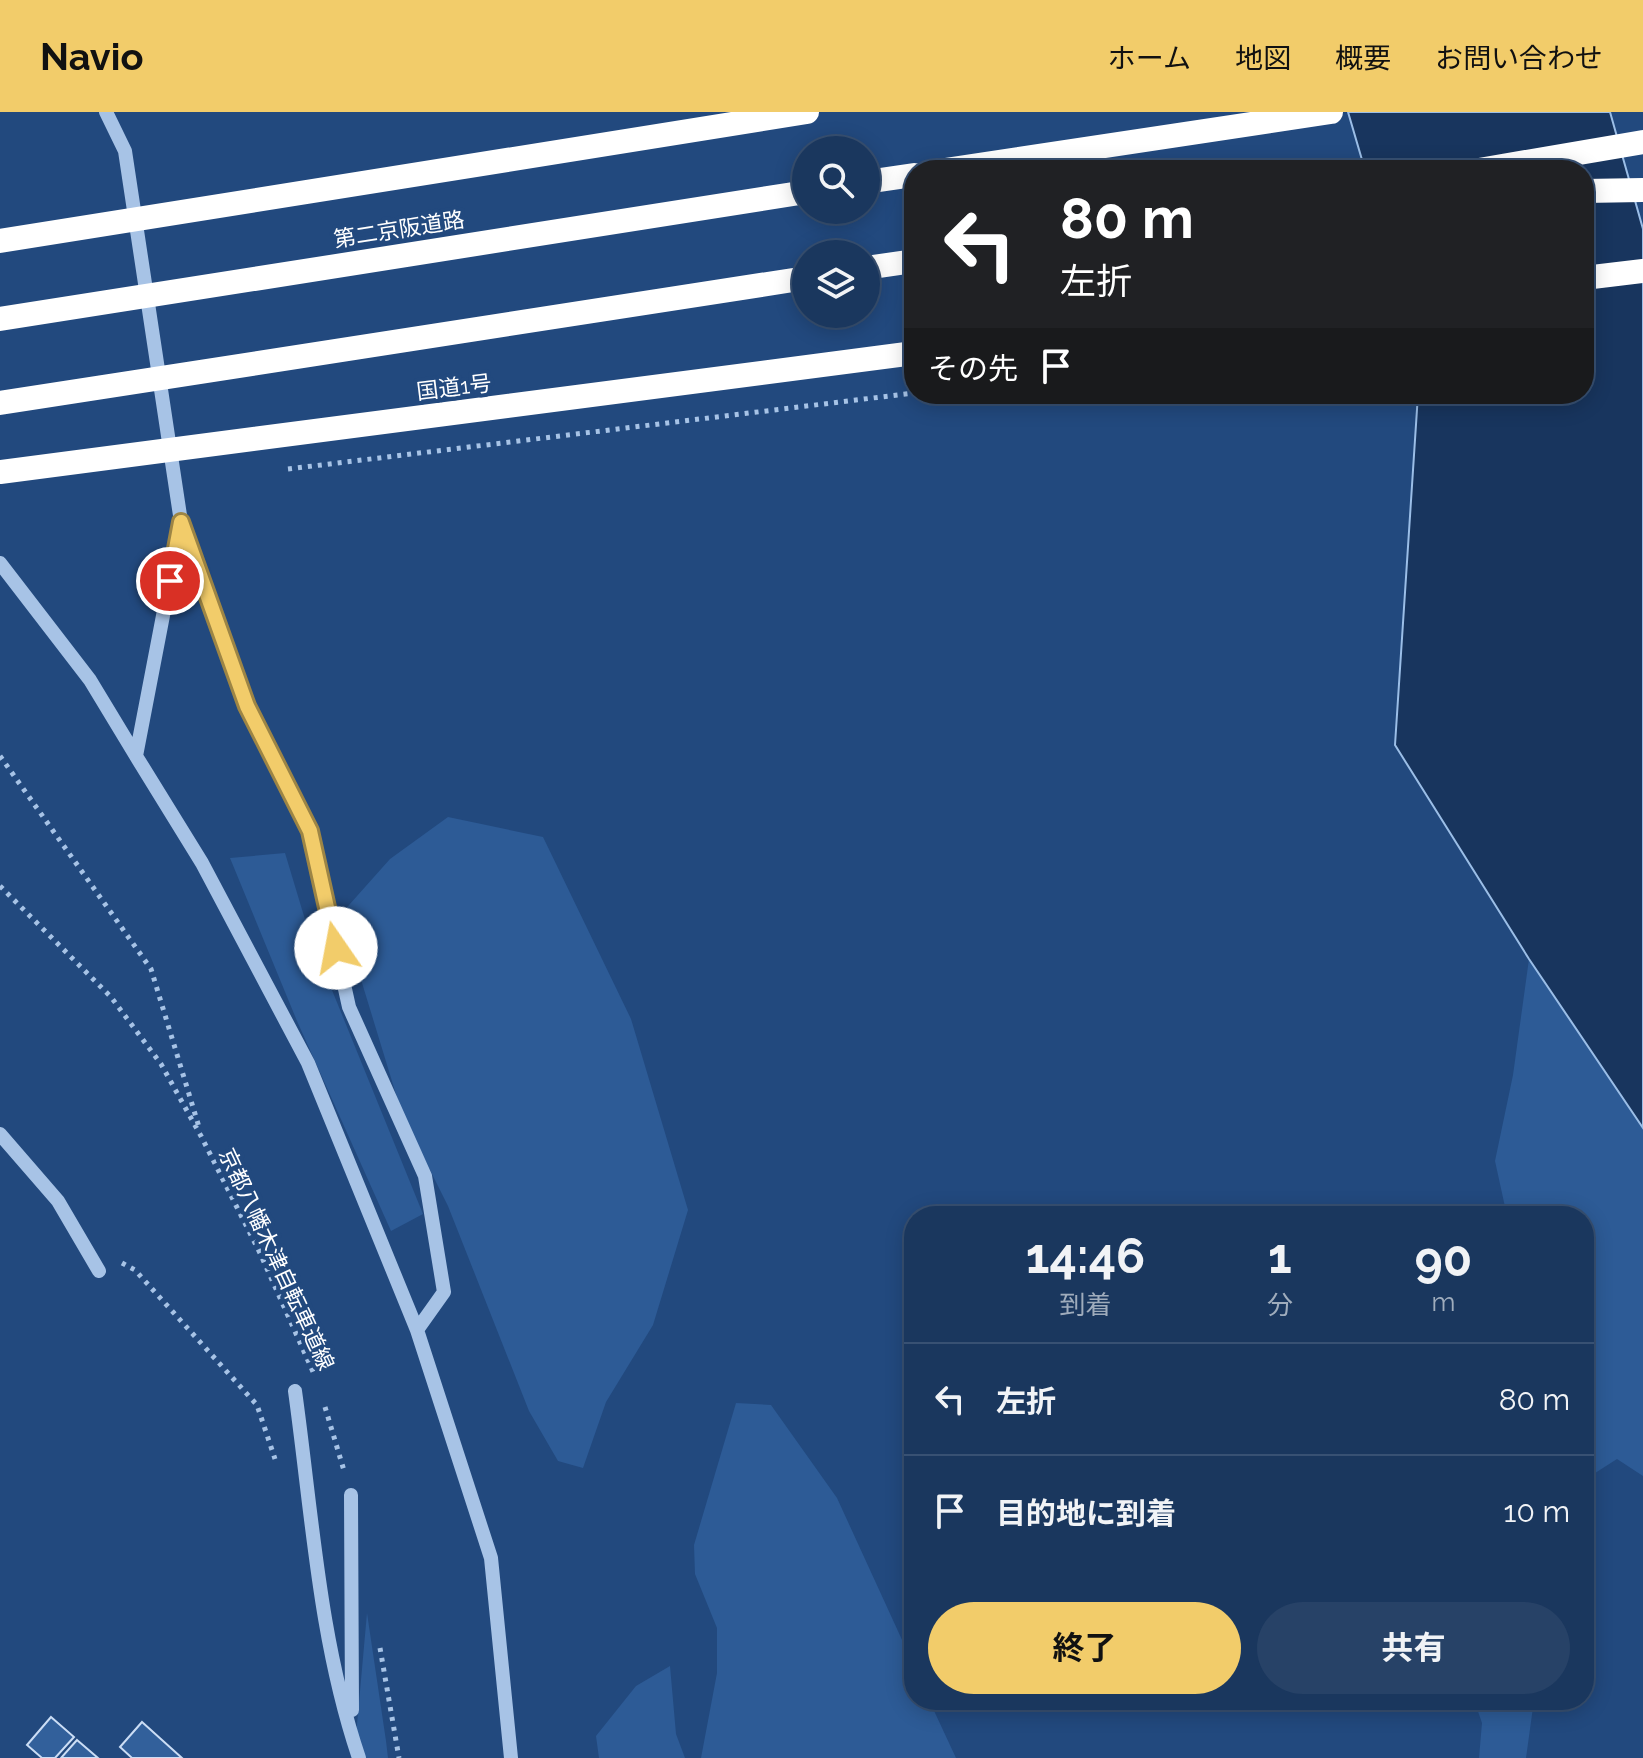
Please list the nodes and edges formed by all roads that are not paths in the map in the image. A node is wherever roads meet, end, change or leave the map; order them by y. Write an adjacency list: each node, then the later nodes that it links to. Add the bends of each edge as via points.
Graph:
1 (106, 112): 23 (street, via 125,151)
2 (807, 112): 13 (highway, bridge)
3 (1331, 112): 4 (highway)
4 (1312, 114): 6 (highway)
5 (1643, 142): 7 (highway)
6 (1011, 160)
7 (1538, 160)
8 (904, 176): 9 (highway)
9 (880, 180)
10 (1643, 190): 11 (highway)
11 (1594, 191)
12 (792, 194): 19 (highway, 第二京阪道路, bridge)
13 (0, 241)
14 (904, 262): 15 (highway)
15 (880, 266)
16 (1643, 271): 17 (highway)
17 (1594, 277)
18 (792, 280): 21 (highway, bridge)
19 (0, 319)
20 (904, 354): 22 (highway, 国道1号, bridge)
21 (0, 403)
22 (0, 472)
23 (181, 522): 25 (street); 28 (street, via 247,706 310,831 349,1007 425,1176 444,1292)
24 (0, 563): 25 (street, via 90,680)
25 (136, 756): 28 (street, via 202,863 308,1063)
26 (0, 1134): 27 (street, via 58,1201)
27 (99, 1271)
28 (417, 1330): 34 (street, via 491,1558)
29 (295, 1391): 31 (street, via 318,1585)
30 (351, 1495): 31 (street)
31 (350, 1730): 32 (street); 33 (street)
32 (346, 1758)
33 (359, 1758)
34 (511, 1758)

